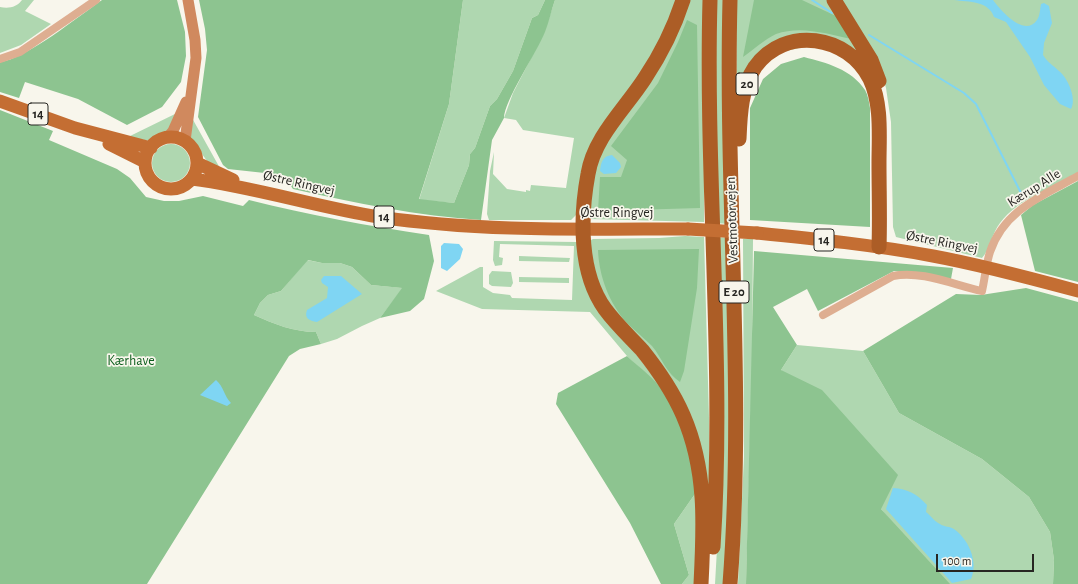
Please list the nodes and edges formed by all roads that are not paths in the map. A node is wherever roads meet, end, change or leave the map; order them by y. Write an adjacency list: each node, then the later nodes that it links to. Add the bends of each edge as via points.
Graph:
1 (96, 0): 7 (street, via 20,52)
2 (188, 0): 8 (street, via 195,40)
3 (683, 0): 19 (highway, via 658,57 604,135 592,157 586,187)
4 (710, 0): 26 (highway, Vestmotorvejen / E 20, via 709,139 717,428)
5 (730, 0): 23 (highway, Vestmotorvejen / E 20, via 729,85)
6 (834, 0): 20 (highway, via 871,60 883,94 886,117)
7 (0, 59)
8 (191, 88): 11 (street); 12 (street)
9 (0, 101): 10 (main road, 14)
10 (75, 128): 13 (main road, 14); 14 (main road, 14)
11 (168, 137): 12 (main road); 13 (main road)
12 (186, 141): 15 (main road, via 194,151)
13 (151, 148): 14 (main road)
14 (145, 162): 17 (main road, via 148,174 161,187 180,187)
15 (197, 163): 17 (main road); 18 (main road, Østre Ringvej / 14)
16 (1078, 176): 21 (street, Kærup Alle, via 1030,202 1012,216 993,243)
17 (192, 178): 18 (main road, Østre Ringvej / 14)
18 (248, 187): 19 (main road, Østre Ringvej / 14, via 312,204 386,218 476,228)
19 (583, 229): 20 (main road, Østre Ringvej / 14, bridge, via 688,229 757,233); 25 (highway, via 587,266 597,295 614,320 659,372 680,408 692,440 702,492 704,521)
20 (884, 248): 21 (main road, Østre Ringvej / 14); 23 (highway, 20, via 879,123 876,97 870,80 854,57 837,46 815,39 782,45 767,54 755,68 743,98 740,123)
21 (987, 267): 22 (main road, Østre Ringvej / 14); 24 (street, Østre Ringvej, via 982,291 903,274 893,276)
22 (1078, 291)
23 (735, 314): 27 (highway, Vestmotorvejen / E 20, via 736,476)
24 (823, 315)
25 (701, 584)
26 (710, 584)
27 (730, 584)

